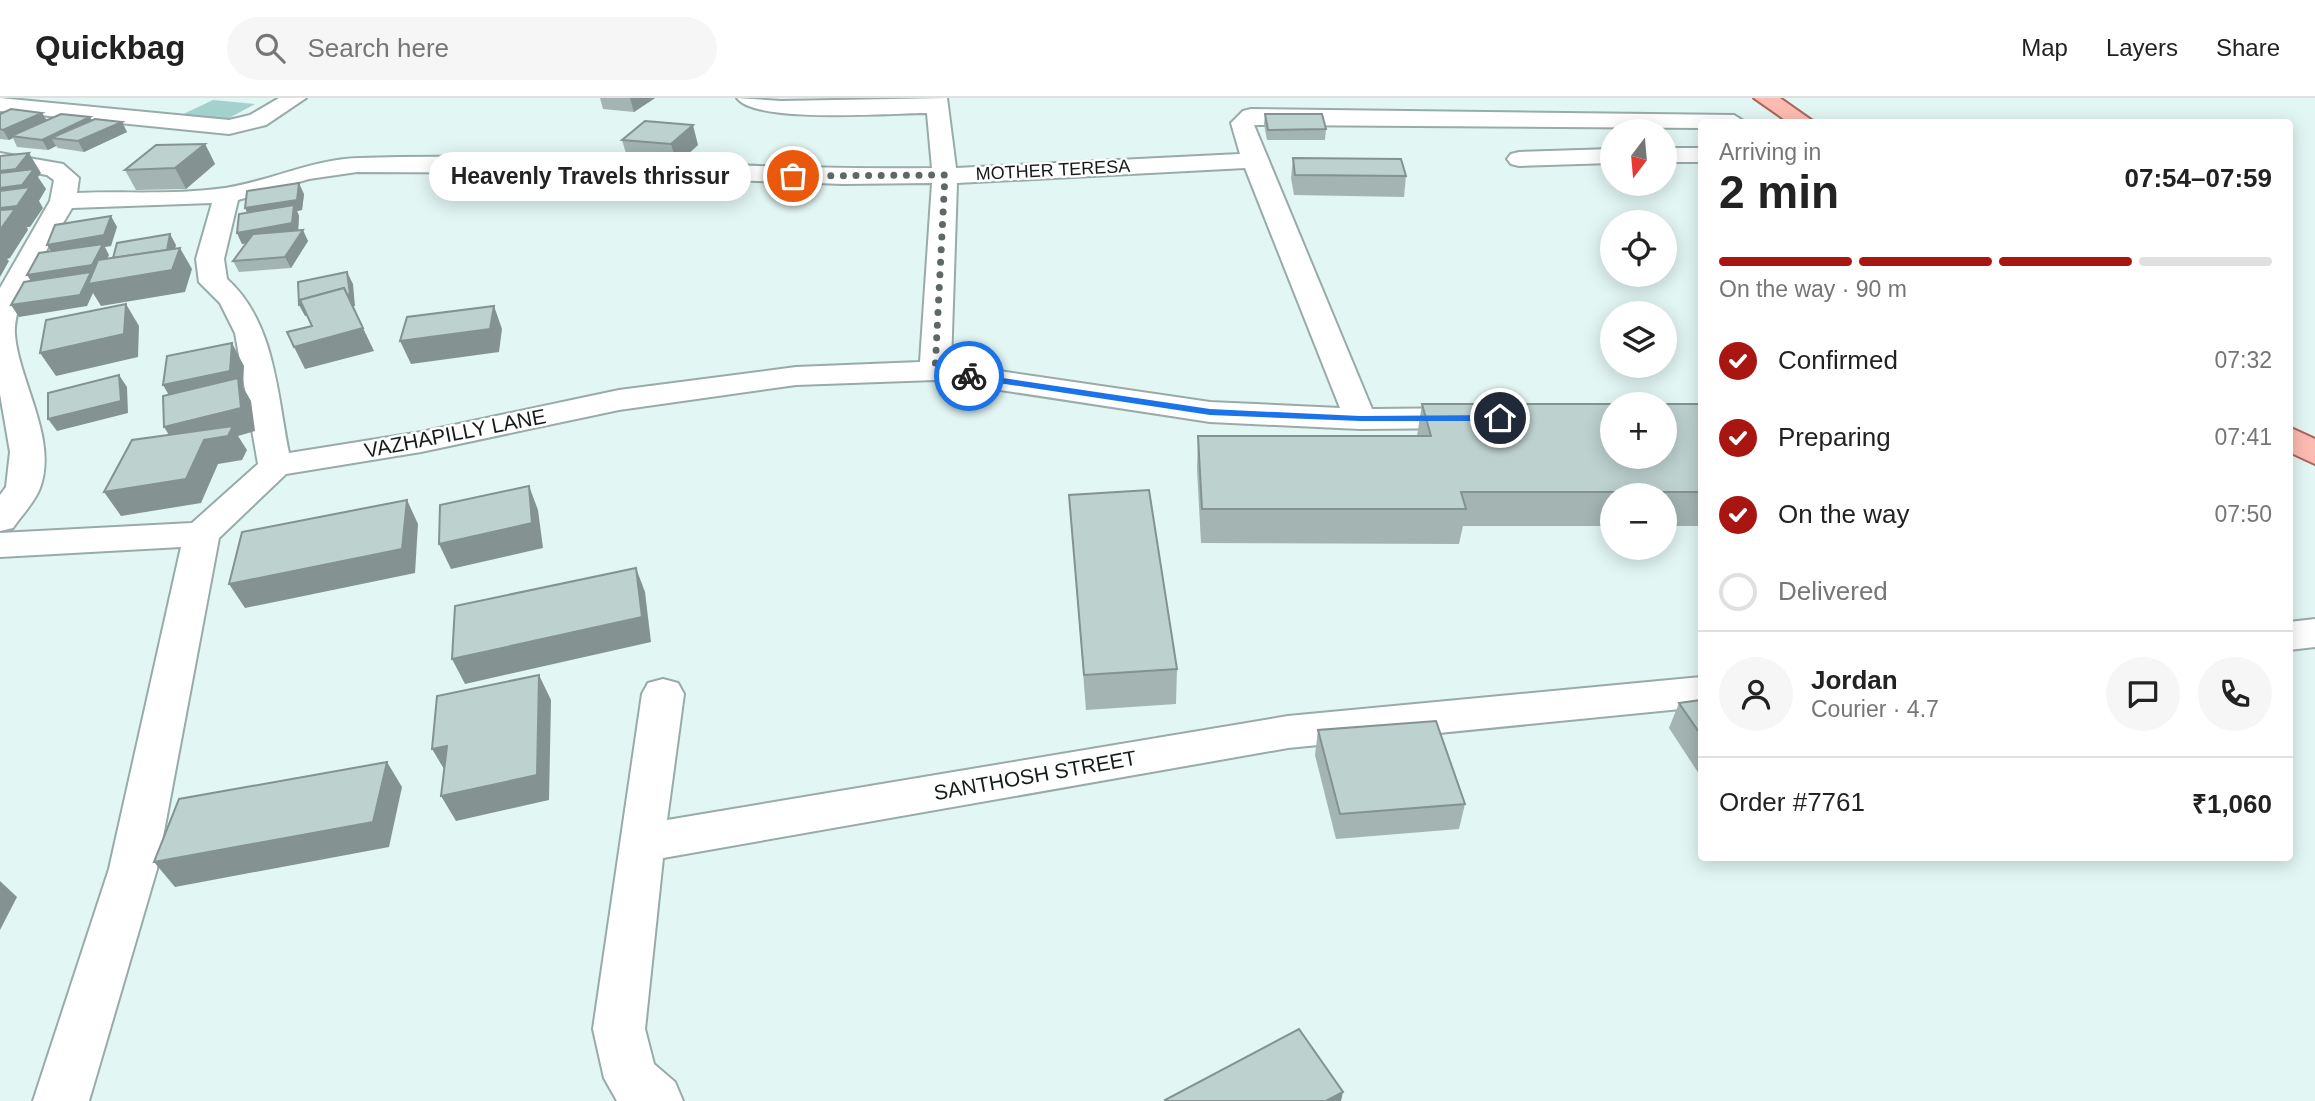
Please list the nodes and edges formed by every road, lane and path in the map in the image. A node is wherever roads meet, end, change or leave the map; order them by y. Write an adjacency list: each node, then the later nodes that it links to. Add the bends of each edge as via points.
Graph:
1 (137, 98): 7 (street)
2 (295, 98): 7 (street, via 258,120 229,127)
3 (748, 98): 5 (street, via 781,108)
4 (1765, 98): 8 (main road)
5 (936, 102): 16 (street)
6 (0, 104): 7 (street)
7 (103, 113)
8 (1798, 119)
9 (1698, 121): 15 (street, via 1272,114 1251,116 1242,123)
10 (1677, 155): 11 (street)
11 (1698, 155)
12 (1600, 156): 13 (street)
13 (1519, 159)
14 (0, 160): 18 (street, via 54,169 67,178)
15 (1254, 160): 16 (street, MOTHER TERESA); 21 (street)
16 (945, 175): 17 (street, MOTHER TERESA, via 842,177 357,165 307,172); 19 (street)
17 (227, 195): 18 (street, MOTHER TERESA); 24 (street, via 210,259 212,282 232,299 250,333)
18 (63, 201): 25 (street, via 7,300 0,334 27,452 23,488)
19 (935, 371): 21 (street, VAZHAPILLY LANE, via 1210,412); 24 (street, VAZHAPILLY LANE, via 796,376 619,400 421,442)
20 (1500, 418): 21 (street, VAZHAPILLY LANE)
21 (1360, 419)
22 (2293, 440): 23 (main road)
23 (2315, 454)
24 (275, 466): 26 (street)
25 (0, 520)
26 (202, 534): 27 (street); 33 (street, via 133,869)
27 (0, 545)
28 (2315, 633): 29 (street)
29 (2293, 636)
30 (1698, 692): 32 (street, SANTHOSH STREET, via 1288,732)
31 (663, 694): 32 (street)
32 (641, 843): 34 (street, via 619,1029 631,1078)
33 (61, 1101)
34 (655, 1101)

